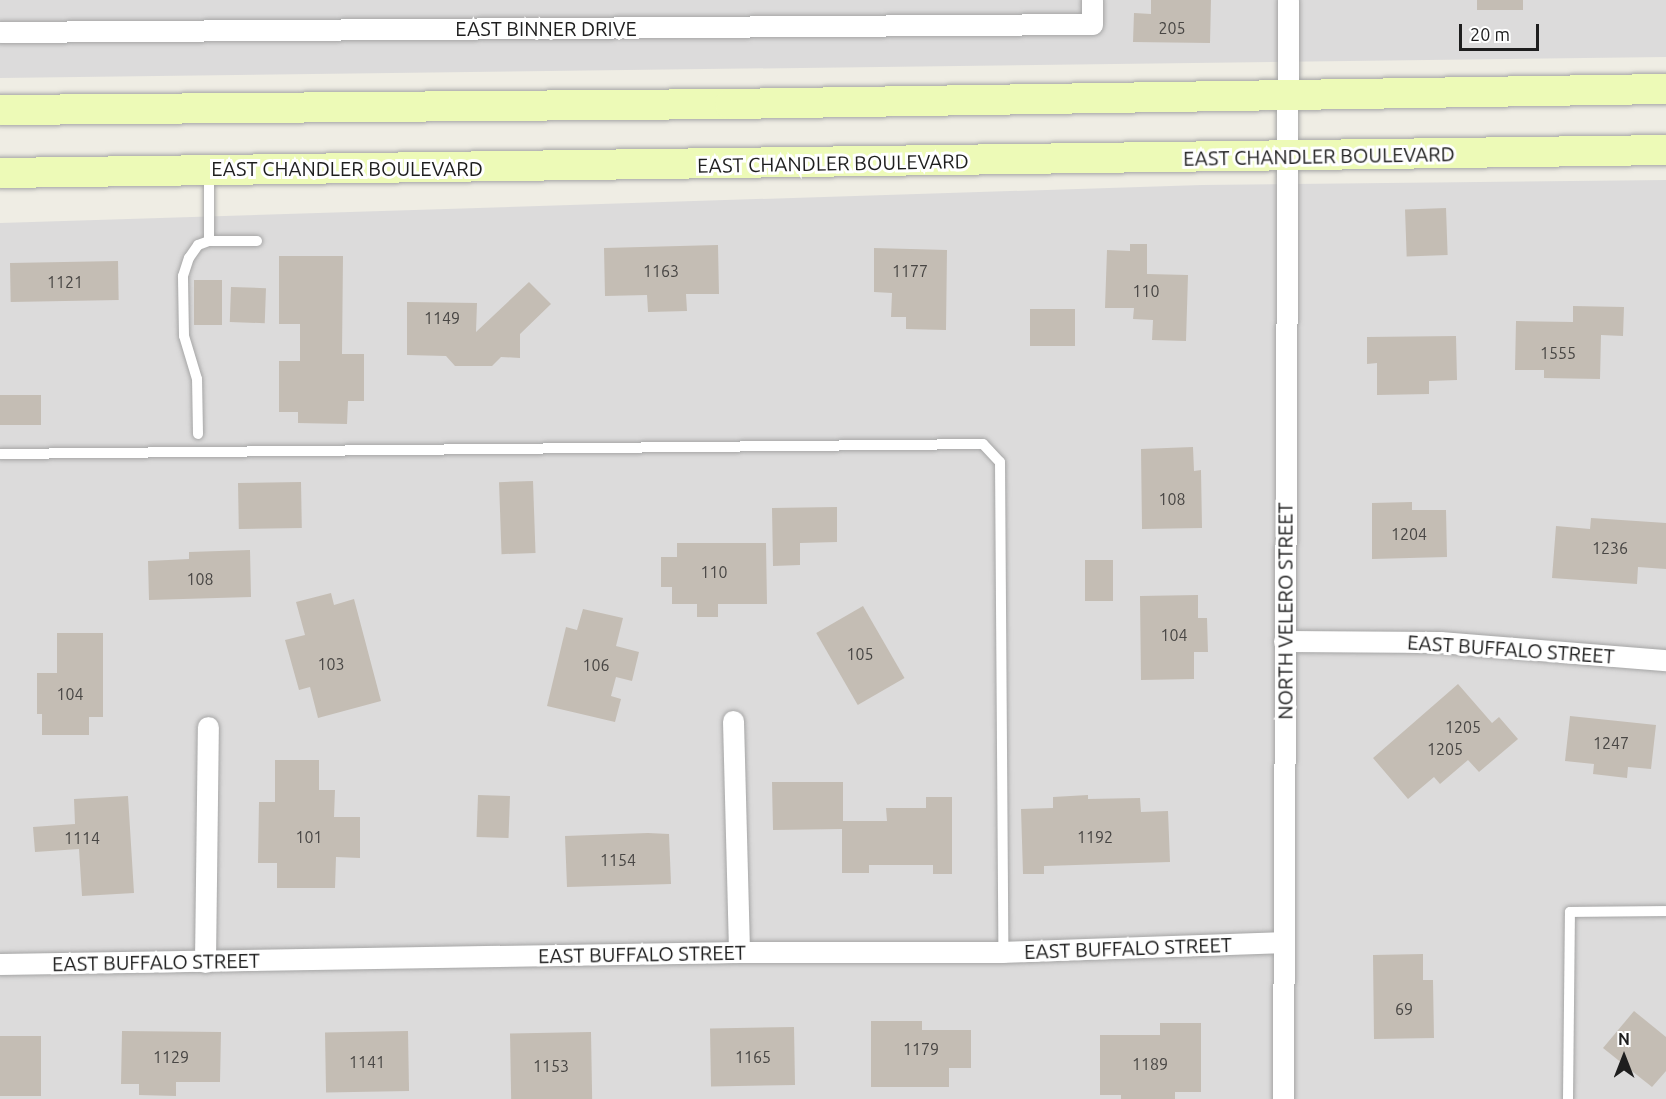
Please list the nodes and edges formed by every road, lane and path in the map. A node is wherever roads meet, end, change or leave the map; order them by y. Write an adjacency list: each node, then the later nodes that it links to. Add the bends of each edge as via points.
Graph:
1 (1092, 0): 3 (street, EAST BINNER DRIVE, via 1092,24)
2 (1288, 0): 5 (street, NORTH VELERO STREET)
3 (0, 32)
4 (1666, 89): 5 (main road)
5 (1287, 109): 6 (main road, via 694,104); 8 (street, NORTH VELERO STREET)
6 (0, 110)
7 (1666, 150): 8 (main road, EAST CHANDLER BOULEVARD)
8 (1288, 156): 9 (main road, EAST CHANDLER BOULEVARD); 15 (street, NORTH VELERO STREET)
9 (209, 169): 10 (main road, EAST CHANDLER BOULEVARD); 12 (lane)
10 (0, 173)
11 (257, 240): 12 (lane)
12 (209, 241): 13 (lane, via 198,245 183,276 184,336 197,379)
13 (198, 434)
14 (0, 454): 22 (lane, via 983,444 1000,462)
15 (1284, 641): 16 (street, EAST BUFFALO STREET, via 1440,642); 20 (street, NORTH VELERO STREET)
16 (1666, 660)
17 (733, 721): 21 (street)
18 (208, 727): 23 (street)
19 (1666, 911): 26 (lane, via 1570,912)
20 (1283, 942): 22 (street, EAST BUFFALO STREET); 25 (street, NORTH VELERO STREET)
21 (740, 952): 22 (street, EAST BUFFALO STREET); 23 (street, EAST BUFFALO STREET)
22 (1003, 952)
23 (205, 962): 24 (street, EAST BUFFALO STREET)
24 (0, 964)
25 (1283, 1099)
26 (1568, 1099)

